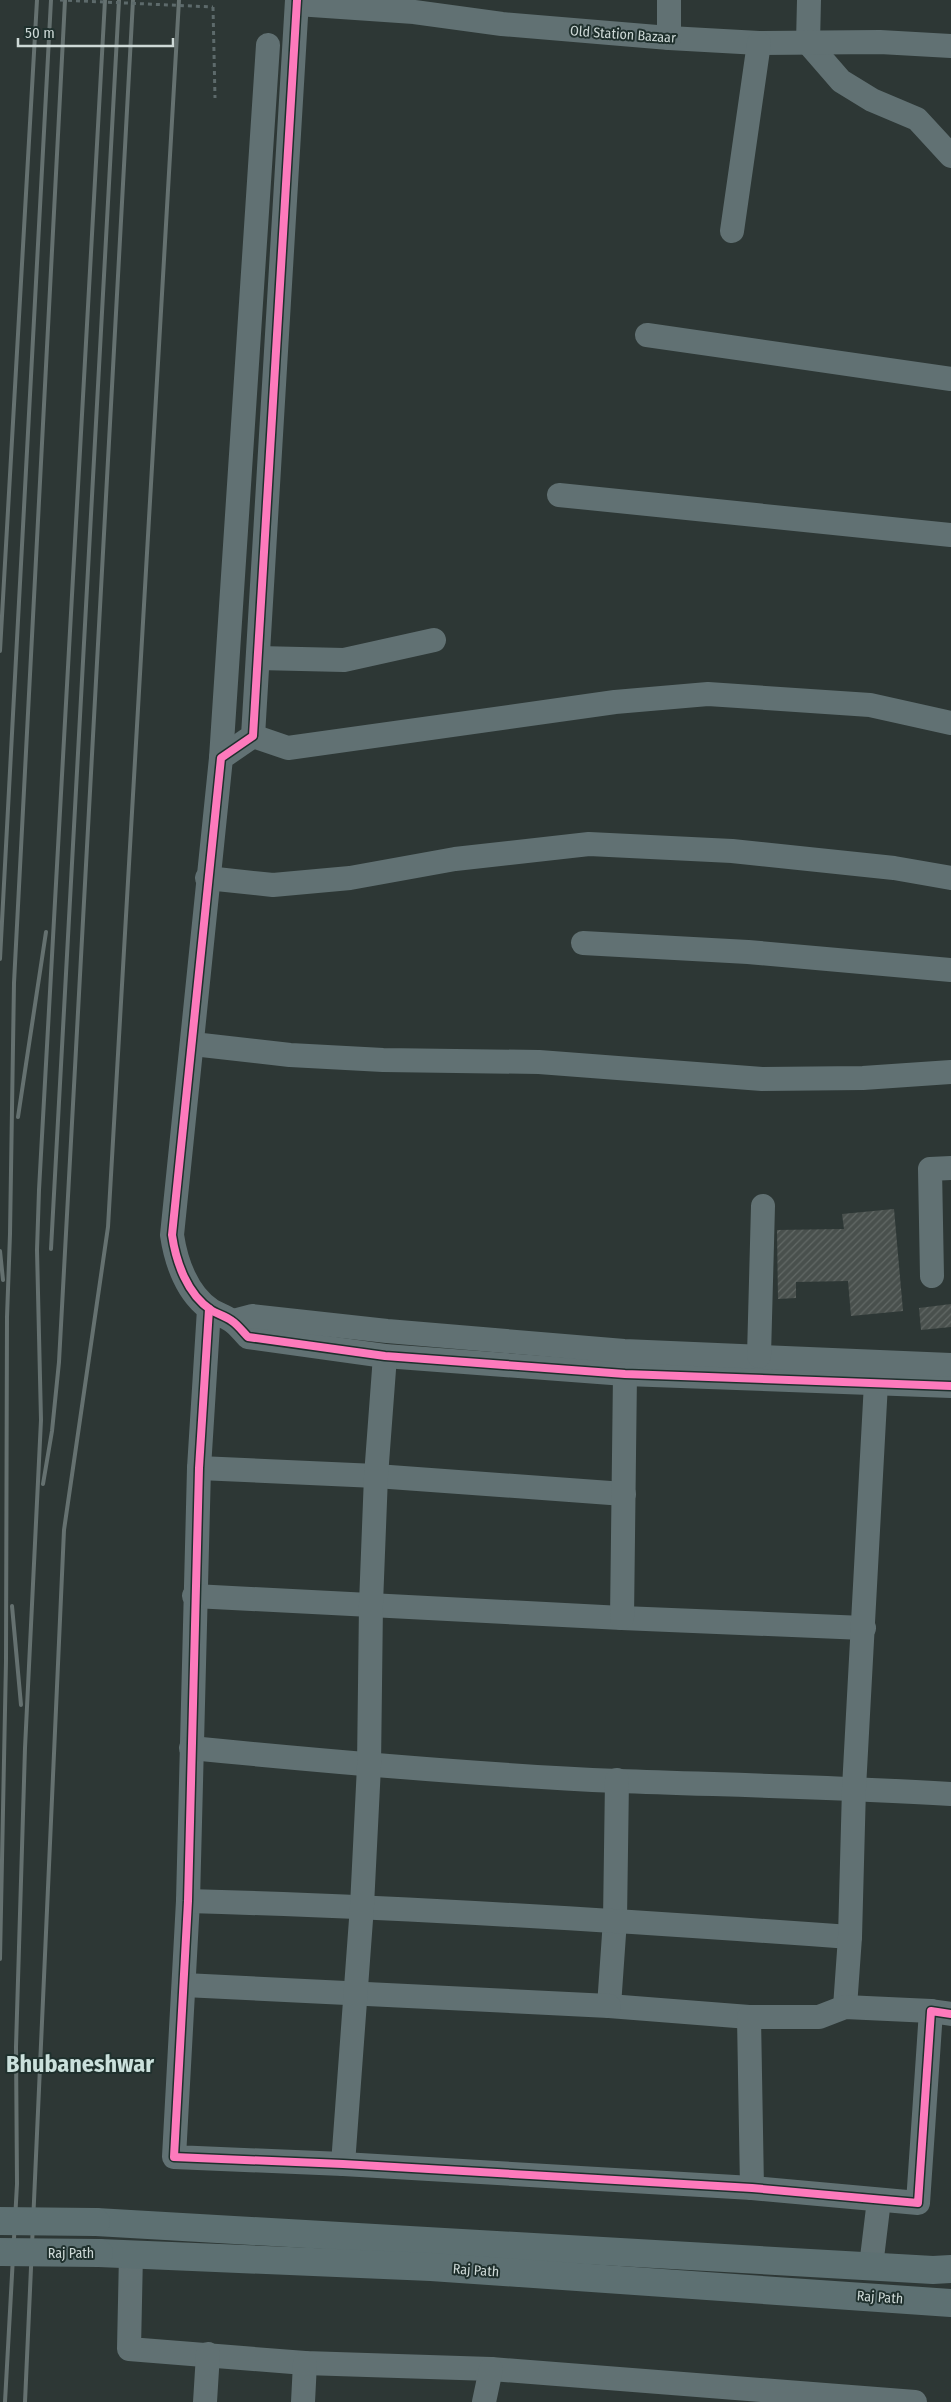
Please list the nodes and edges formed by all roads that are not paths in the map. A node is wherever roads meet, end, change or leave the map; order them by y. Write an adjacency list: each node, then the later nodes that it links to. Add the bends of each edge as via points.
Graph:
1 (669, 0): 5 (street)
2 (809, 0): 7 (street)
3 (297, 2): 4 (street, Old Station Bazaar); 17 (street)
4 (414, 6): 5 (street, Old Station Bazaar, via 502,24)
5 (669, 38): 6 (street, Old Station Bazaar)
6 (759, 43): 7 (street, Old Station Bazaar); 11 (street)
7 (808, 43): 9 (street, Old Station Bazaar, via 880,42); 10 (street, via 841,81 872,100 917,119)
8 (268, 45): 20 (street)
9 (951, 46)
10 (951, 156)
11 (732, 231)
12 (647, 335): 13 (street)
13 (951, 379)
14 (559, 495): 15 (street)
15 (951, 534)
16 (434, 640): 17 (street, via 344,660)
17 (258, 658): 19 (street)
18 (951, 723): 19 (street, via 870,705 708,694 615,702 288,748)
19 (253, 736): 20 (street)
20 (221, 758): 21 (street)
21 (207, 878): 22 (street, via 273,885 350,878 456,859 589,844 732,851 894,868); 25 (street)
22 (951, 878)
23 (583, 943): 24 (street, via 748,952)
24 (951, 970)
25 (193, 1044): 26 (street, via 308,1056 539,1062 762,1079 863,1078); 30 (street, via 172,1235 175,1257 184,1278)
26 (951, 1072)
27 (951, 1168): 29 (street, via 930,1168)
28 (763, 1206): 33 (street)
29 (932, 1276)
30 (209, 1309): 31 (street); 38 (street)
31 (233, 1321): 32 (street, via 248,1337); 33 (street, via 252,1316 624,1351)
32 (385, 1356): 35 (street); 39 (street)
33 (759, 1356): 34 (street)
34 (951, 1365)
35 (625, 1374): 36 (street); 40 (street)
36 (876, 1383): 37 (street); 44 (street)
37 (951, 1386)
38 (199, 1468): 39 (street); 41 (street)
39 (376, 1476): 40 (street); 42 (street)
40 (624, 1494): 43 (street)
41 (194, 1596): 42 (street); 45 (street)
42 (371, 1604): 43 (street); 46 (street)
43 (622, 1618): 44 (street)
44 (864, 1628): 48 (street)
45 (191, 1748): 46 (street); 50 (street)
46 (369, 1766): 47 (street); 51 (street)
47 (617, 1780): 48 (street); 52 (street)
48 (854, 1788): 49 (street); 53 (street)
49 (951, 1794)
50 (188, 1901): 51 (street); 54 (street)
51 (362, 1906): 52 (street); 55 (street)
52 (615, 1920): 53 (street); 56 (street)
53 (850, 1937): 57 (street)
54 (184, 1985): 55 (street); 60 (street, via 174,2157)
55 (357, 1992): 56 (street); 60 (street)
56 (609, 2006): 59 (street)
57 (845, 2007): 58 (street); 59 (street, via 819,2017)
58 (941, 2013): 62 (street, via 918,2203)
59 (749, 2017): 61 (street)
60 (343, 2164): 61 (street)
61 (752, 2188): 62 (street)
62 (879, 2200): 67 (street)
63 (0, 2220): 67 (main road, Raj Path, bridge, via 96,2222)
64 (0, 2252): 65 (main road, Raj Path, bridge)
65 (132, 2254): 68 (main road, Raj Path, via 431,2267); 70 (street, via 129,2348)
66 (945, 2265): 67 (main road, Raj Path)
67 (871, 2266)
68 (938, 2302): 69 (main road)
69 (951, 2320)
70 (208, 2354): 71 (street); 73 (street)
71 (305, 2363): 72 (street); 74 (street)
72 (491, 2369): 75 (street); 76 (street)
73 (205, 2402)
74 (303, 2402)
75 (484, 2402)
76 (915, 2402)

